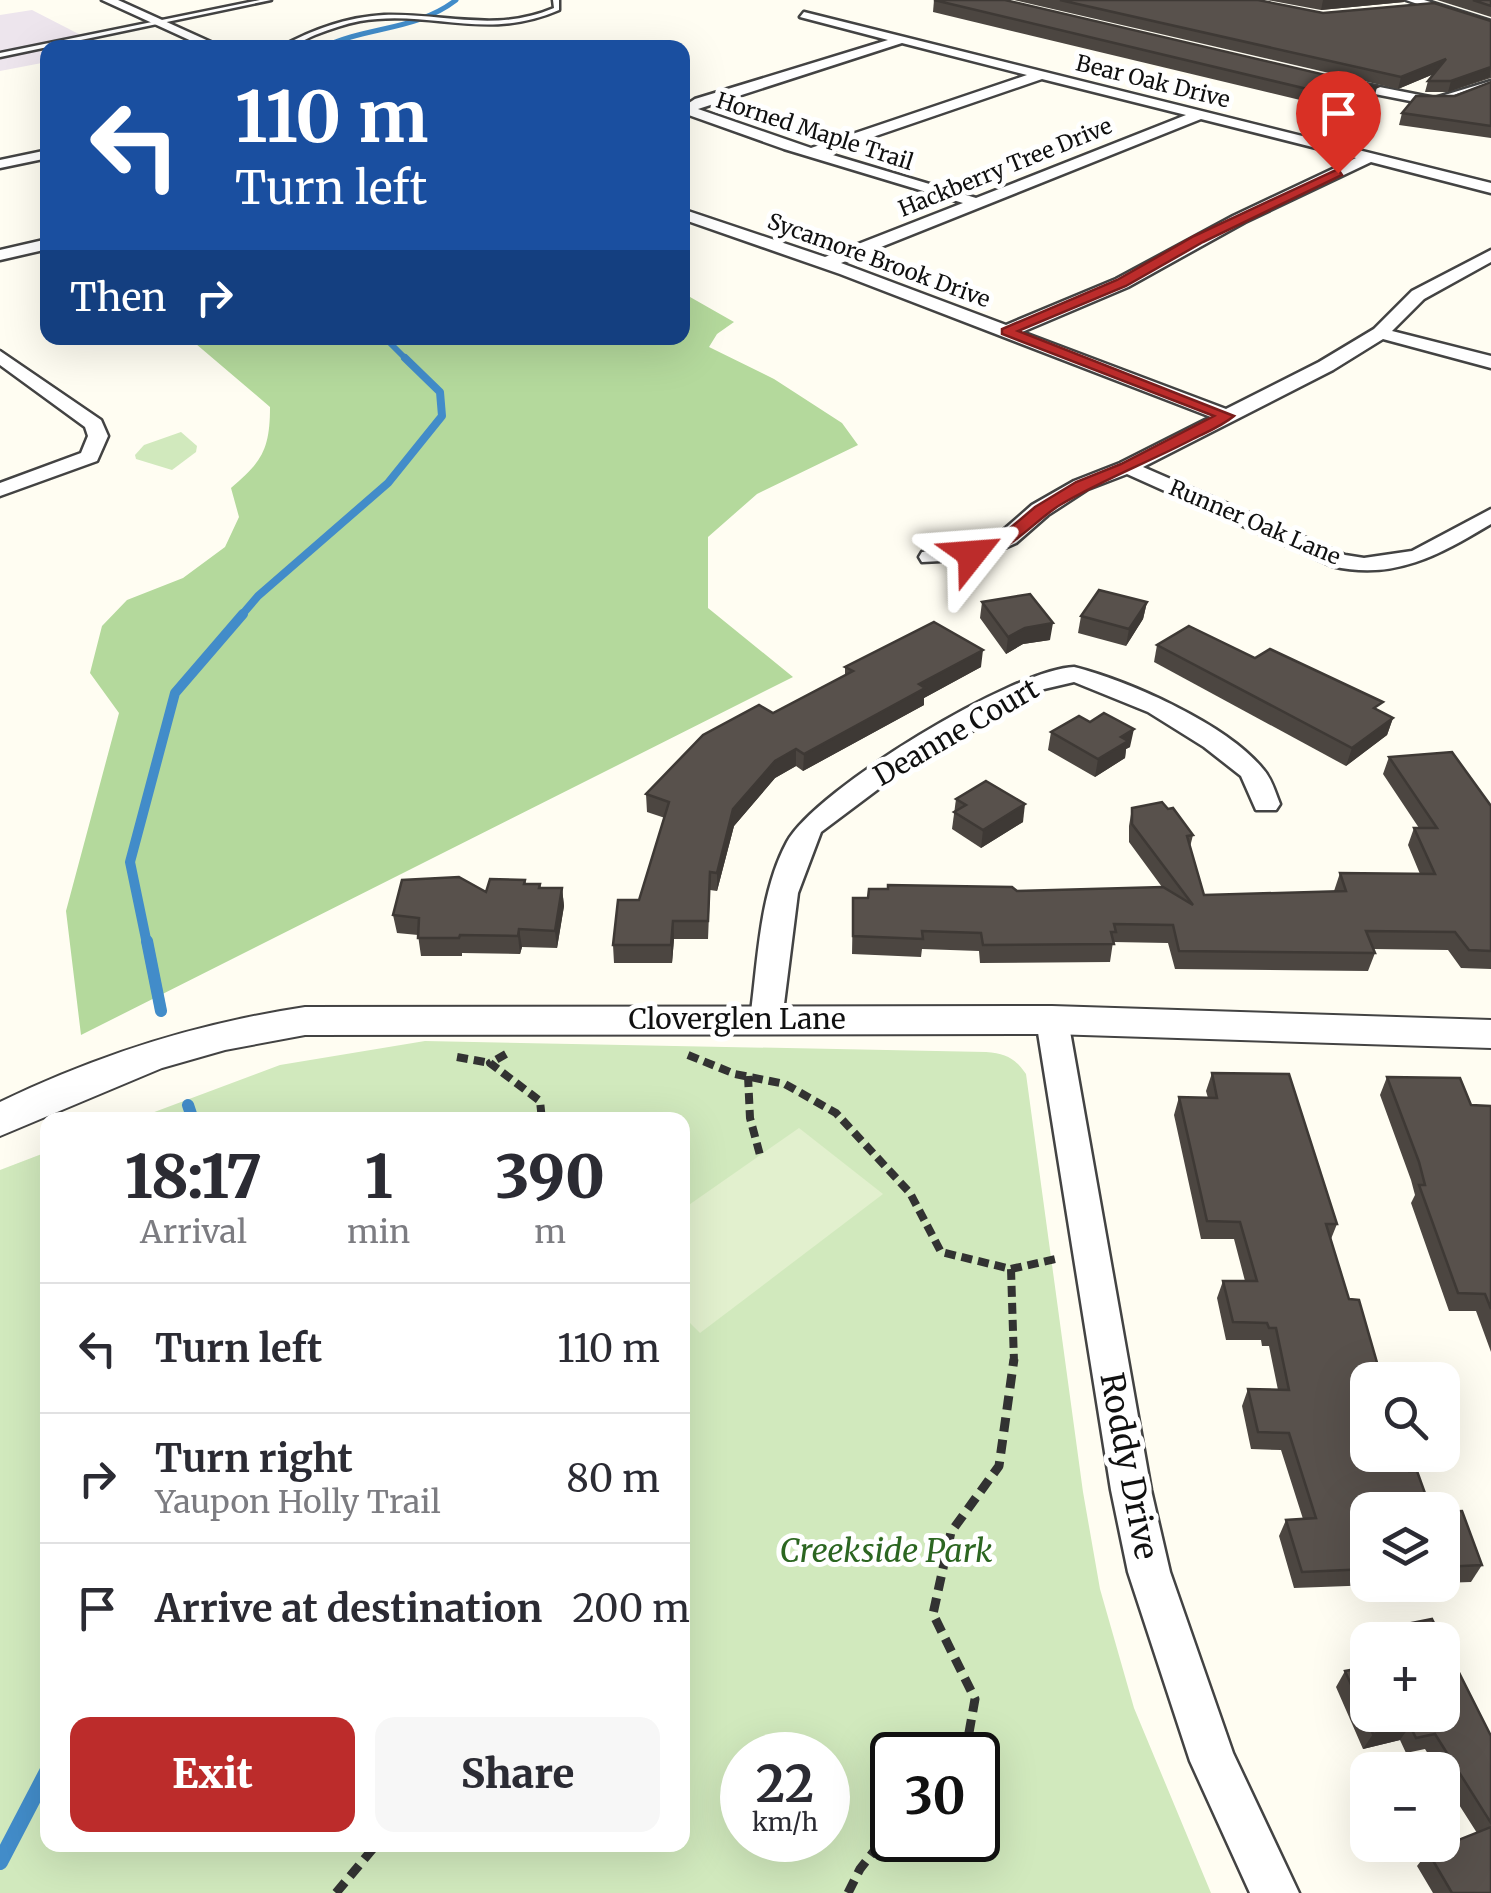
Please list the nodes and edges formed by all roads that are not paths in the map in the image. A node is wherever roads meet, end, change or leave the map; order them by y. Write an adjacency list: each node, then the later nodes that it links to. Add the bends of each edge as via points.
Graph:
1 (108, 0): 6 (street)
2 (268, 0): 6 (lane)
3 (556, 0): 10 (lane, via 556,10 529,20 370,18)
4 (1412, 4): 7 (street)
5 (804, 15): 11 (street, Bear Oak Drive)
6 (158, 22): 8 (lane); 9 (street)
7 (1491, 25)
8 (72, 40)
9 (200, 40)
10 (298, 40)
11 (902, 40): 14 (street, Bear Oak Drive); 17 (street, Horned Maple Trail)
12 (40, 47): 13 (lane)
13 (0, 55)
14 (1044, 74): 19 (street, Bear Oak Drive); 20 (street)
15 (1317, 78): 16 (street, via 1436,102)
16 (1491, 85)
17 (690, 109)
18 (690, 111): 20 (street, Horned Maple Trail)
19 (1201, 114): 22 (street, Bear Oak Drive); 25 (street, Hackberry Tree Drive)
20 (811, 152): 25 (street, Horned Maple Trail)
21 (40, 156): 23 (street)
22 (1371, 158): 24 (street, Bear Oak Drive); 31 (street, via 1238,219 1122,283)
23 (0, 164)
24 (1491, 188)
25 (975, 202): 30 (street, Hackberry Tree Drive)
26 (690, 217): 30 (street, Sycamore Brook Drive)
27 (40, 246): 28 (street)
28 (0, 255)
29 (1491, 256): 32 (street, via 1418,294)
30 (825, 263): 31 (street, Sycamore Brook Drive)
31 (1006, 332): 35 (street, Sycamore Brook Drive)
32 (1380, 333): 34 (street); 35 (street)
33 (0, 356): 37 (street, via 94,424 98,436 90,457)
34 (1491, 362)
35 (1226, 416): 36 (street)
36 (1127, 467): 38 (street, Runner Oak Lane, via 1340,561 1372,568 1408,564); 39 (street, via 1040,510 1008,538 972,554)
37 (0, 490)
38 (1491, 514)
39 (930, 557)
40 (1266, 804): 41 (street, Deanne Court, via 1254,773 1225,748 1110,683 1087,674 1056,674 910,756 808,828 786,883)
41 (766, 1020): 42 (street, Cloverglen Lane); 44 (street, Cloverglen Lane, via 287,1024 152,1055)
42 (1052, 1020): 43 (street, Cloverglen Lane); 45 (street, Roddy Drive, via 1149,1572 1213,1761)
43 (1491, 1034)
44 (0, 1120)
45 (1275, 1893)

